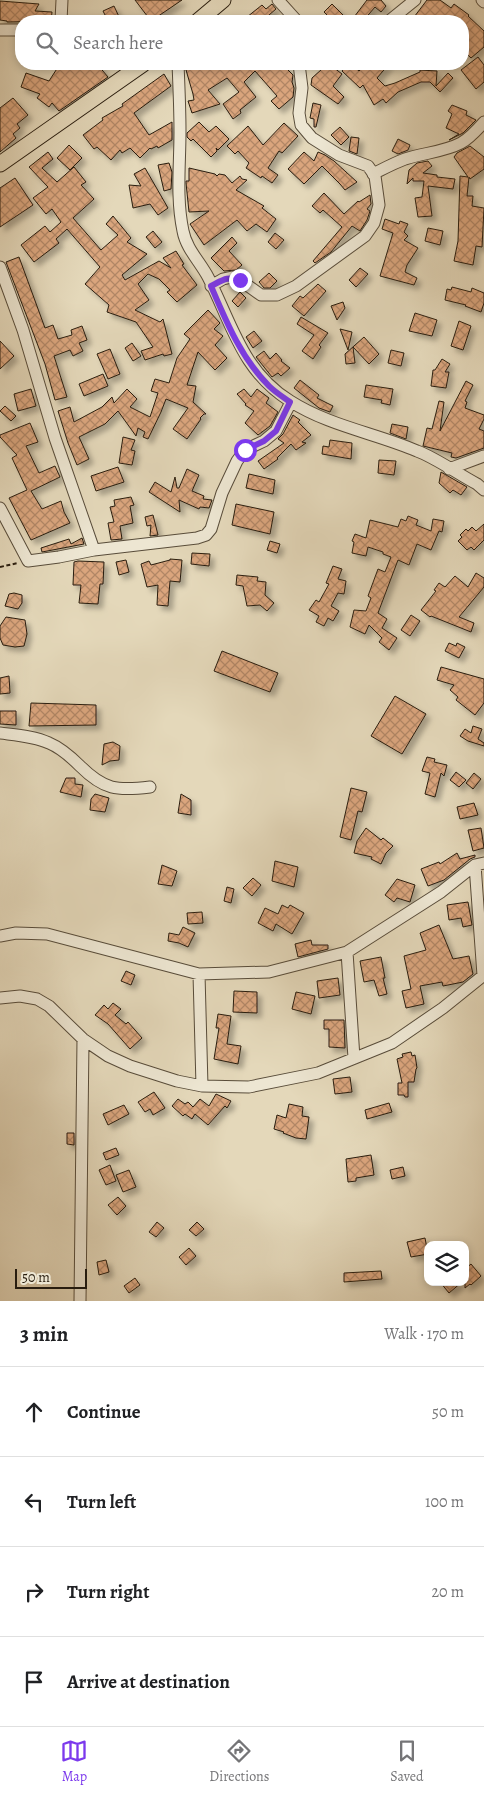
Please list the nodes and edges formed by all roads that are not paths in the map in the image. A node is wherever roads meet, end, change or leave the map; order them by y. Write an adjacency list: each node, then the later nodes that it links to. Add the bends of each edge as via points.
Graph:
1 (62, 0): 5 (street)
2 (278, 0): 7 (street)
3 (415, 0): 8 (street)
4 (220, 3): 6 (main road)
5 (61, 15)
6 (205, 15)
7 (292, 15)
8 (396, 15)
9 (0, 30): 10 (street)
10 (15, 30)
11 (131, 70): 16 (street)
12 (134, 70): 16 (main road)
13 (178, 70): 20 (street, via 179,202 183,232)
14 (300, 70): 18 (street, via 301,125 312,138 339,155 368,166)
15 (484, 122): 18 (street, via 461,143 403,160)
16 (55, 125): 17 (main road)
17 (0, 164)
18 (373, 174): 20 (street, via 379,205 374,223 365,236 296,286 277,295 260,295 232,277)
19 (0, 268): 26 (street)
20 (211, 286): 21 (street, via 248,361 270,387)
21 (290, 402): 23 (street, via 323,419 418,451); 26 (street, via 276,431 245,450 237,461 206,535)
22 (484, 456): 23 (street)
23 (449, 469): 24 (street)
24 (484, 490)
25 (0, 508): 26 (street, via 28,561)
26 (94, 550)
27 (0, 732): 28 (street, via 49,743 69,755 98,782 114,788)
28 (150, 787)
29 (480, 864): 31 (street); 33 (street)
30 (0, 936): 32 (street, via 47,934)
31 (347, 952): 32 (street, via 269,972); 36 (street)
32 (200, 974): 37 (street)
33 (483, 975): 36 (street, via 392,1043)
34 (0, 998): 35 (street, via 20,996 38,999)
35 (83, 1039): 37 (street, via 130,1066); 38 (street)
36 (354, 1058): 37 (street, via 318,1073 249,1087)
37 (202, 1086)
38 (80, 1301)

